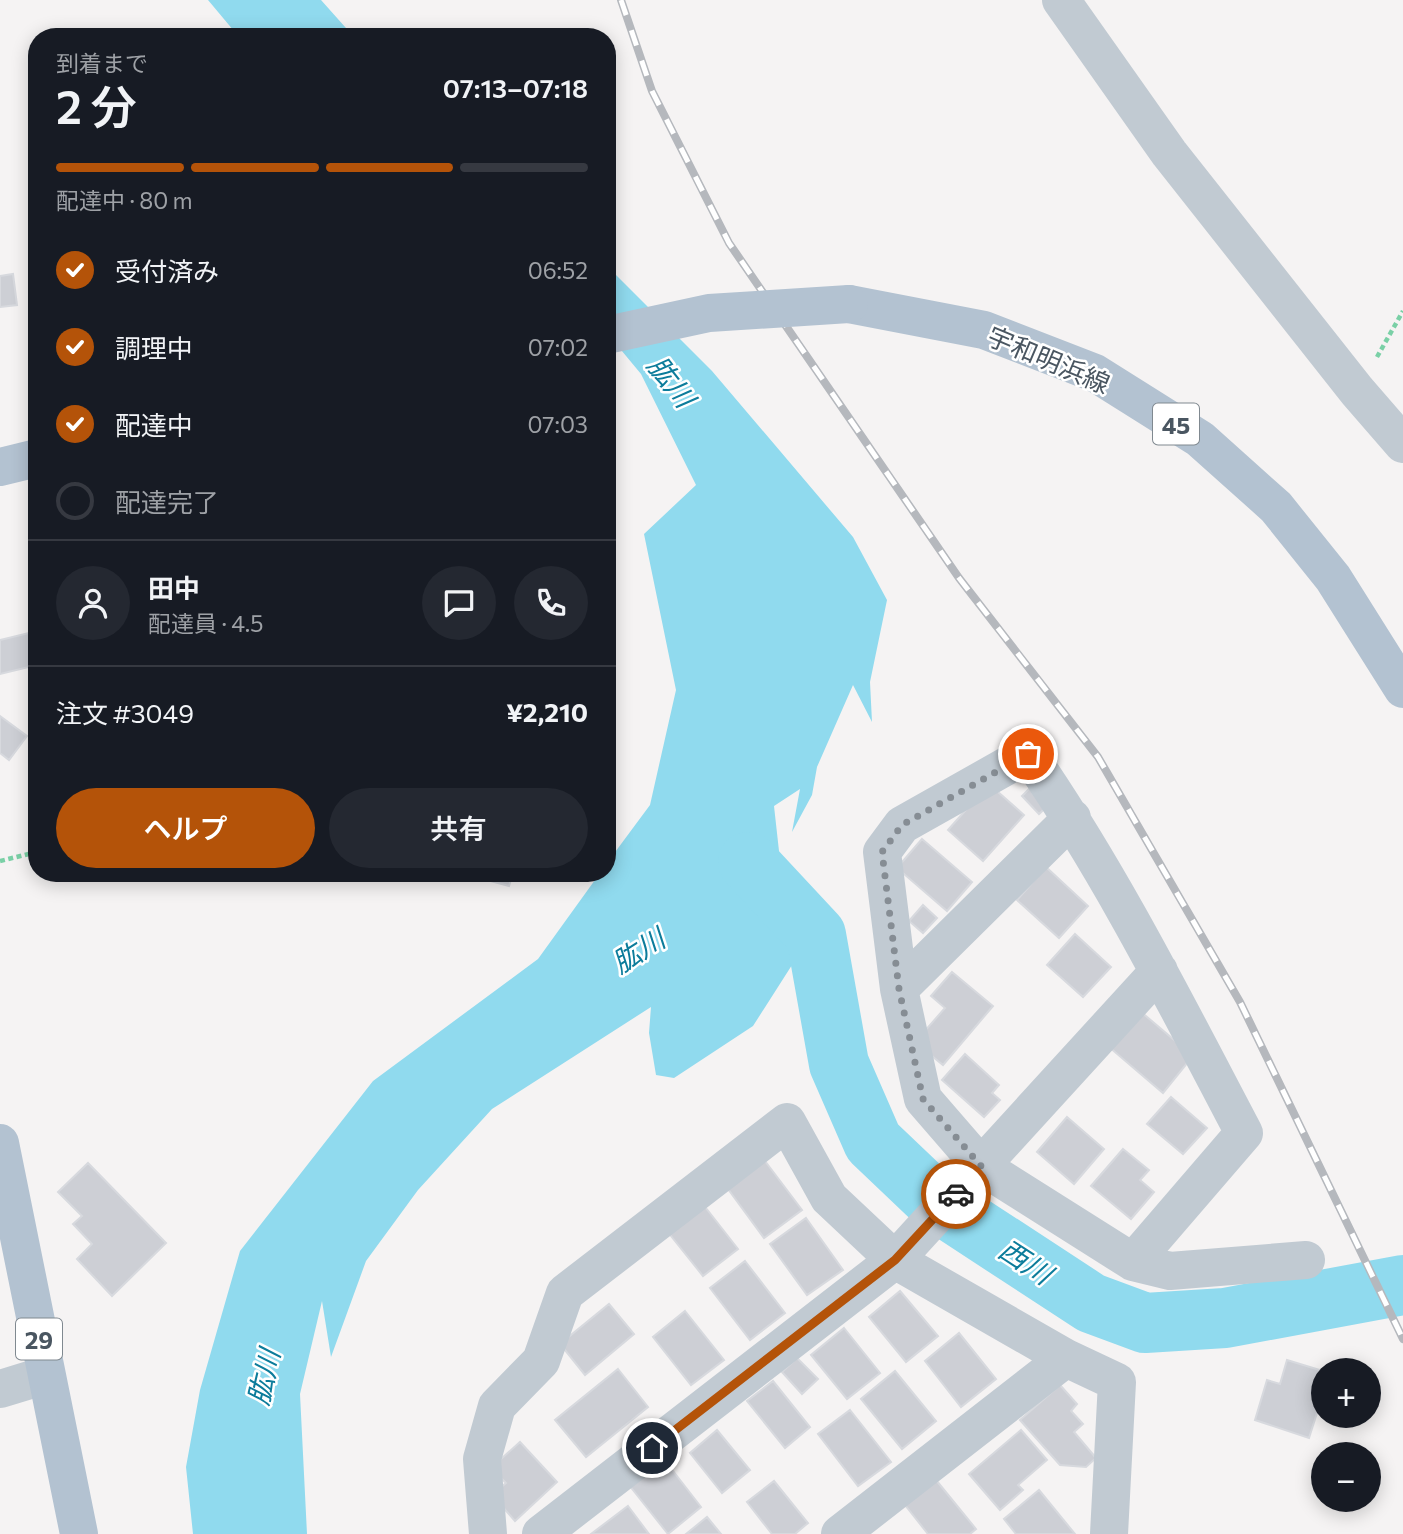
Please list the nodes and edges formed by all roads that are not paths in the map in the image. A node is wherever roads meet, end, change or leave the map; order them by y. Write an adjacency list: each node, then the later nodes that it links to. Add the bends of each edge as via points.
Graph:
1 (1061, 0): 3 (street, via 1169,153)
2 (616, 333): 6 (main road, 宇和明浜線 / 45, bridge, via 709,313 849,304 984,330 1095,373 1200,439 1276,507 1333,578)
3 (1403, 444)
4 (28, 460): 5 (main road)
5 (0, 467)
6 (1403, 689)
7 (1072, 818): 8 (street); 9 (street); 9 (street, via 1028,754 902,825 882,852)
8 (1159, 971): 11 (street); 14 (street, via 1244,1133)
9 (899, 989): 11 (street, via 923,1099)
10 (0, 1143): 16 (main road, 29)
11 (969, 1179): 13 (street); 14 (street)
12 (1306, 1259): 14 (street, via 1170,1271)
13 (895, 1260): 15 (street); 19 (street, via 829,1198 788,1122 565,1293 541,1361 498,1406 482,1459); 20 (street)
14 (1133, 1262)
15 (1066, 1358): 21 (street); 22 (street, via 1117,1382)
16 (46, 1375): 17 (street); 18 (main road, 29)
17 (0, 1389)
18 (79, 1534)
19 (488, 1534)
20 (541, 1534)
21 (840, 1534)
22 (1109, 1534)

